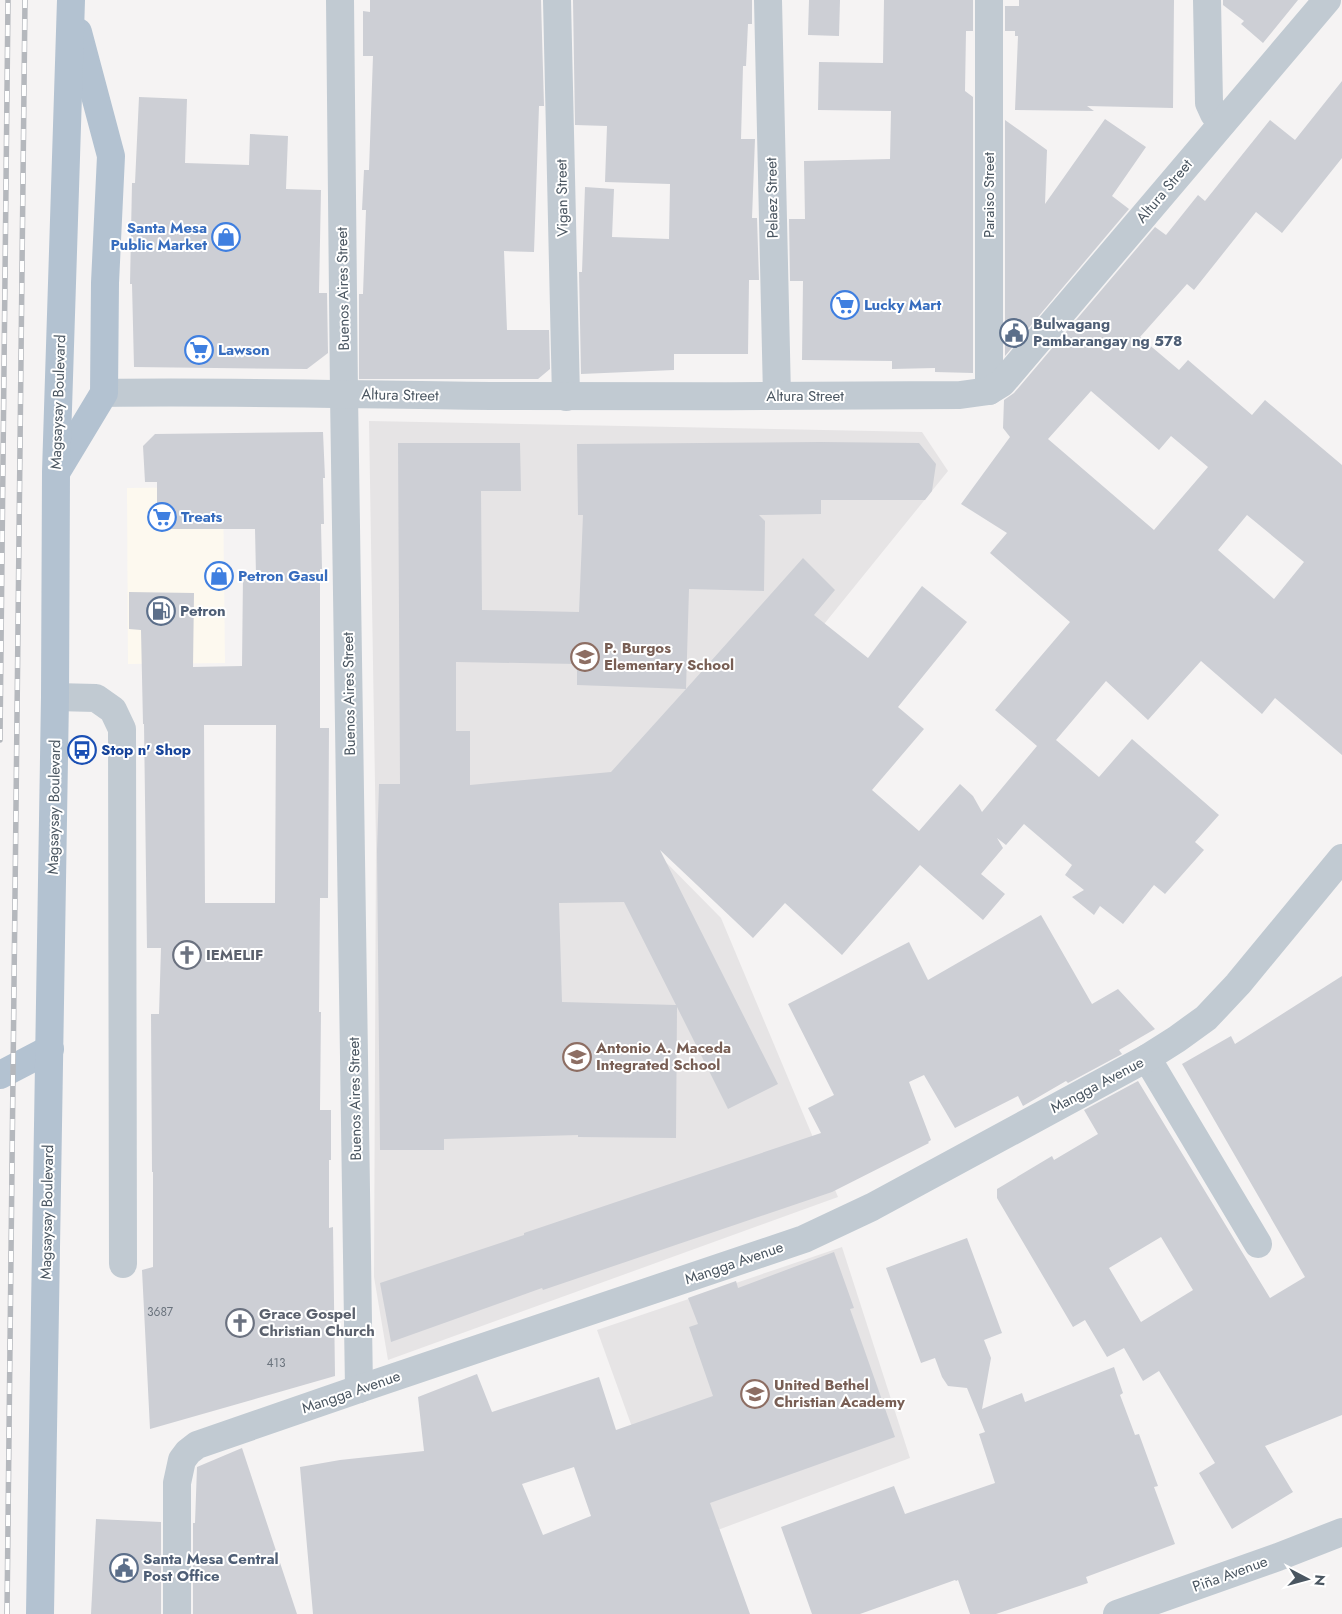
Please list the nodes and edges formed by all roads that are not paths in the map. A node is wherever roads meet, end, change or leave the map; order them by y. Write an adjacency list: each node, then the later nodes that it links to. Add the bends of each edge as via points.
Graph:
1 (340, 0): 11 (street, Buenos Aires Street)
2 (557, 0): 12 (street, Vigan Street)
3 (768, 0): 13 (street, Pelaez Street)
4 (989, 0): 9 (street, Paraiso Street)
5 (1207, 0): 8 (street, via 1209,103)
6 (1327, 0): 8 (street, Altura Street)
7 (70, 1): 10 (main road, via 111,156); 14 (main road, Magsaysay Boulevard)
8 (1222, 123): 9 (street, Altura Street, via 1002,382)
9 (989, 390): 13 (street, Altura Street, via 960,395)
10 (104, 393): 11 (street, Altura Street); 14 (main road)
11 (344, 394): 12 (street, Altura Street); 22 (street, Buenos Aires Street)
12 (566, 396): 13 (street, Altura Street)
13 (777, 396)
14 (56, 472): 15 (main road, Magsaysay Boulevard)
15 (56, 697): 17 (main road, Magsaysay Boulevard); 21 (street, via 96,698 113,710 122,729)
16 (1342, 858): 18 (street, Mangga Avenue, via 1206,1018)
17 (50, 1049): 19 (main road); 24 (main road, Magsaysay Boulevard)
18 (1147, 1058): 20 (street); 22 (street, Mangga Avenue, via 872,1207 804,1239)
19 (0, 1075)
20 (1258, 1244)
21 (123, 1264)
22 (359, 1389): 25 (street, Mangga Avenue, via 197,1445 188,1452 182,1460 177,1483)
23 (1342, 1532): 26 (street, Piña Avenue)
24 (40, 1614)
25 (177, 1614)
26 (1117, 1614)

